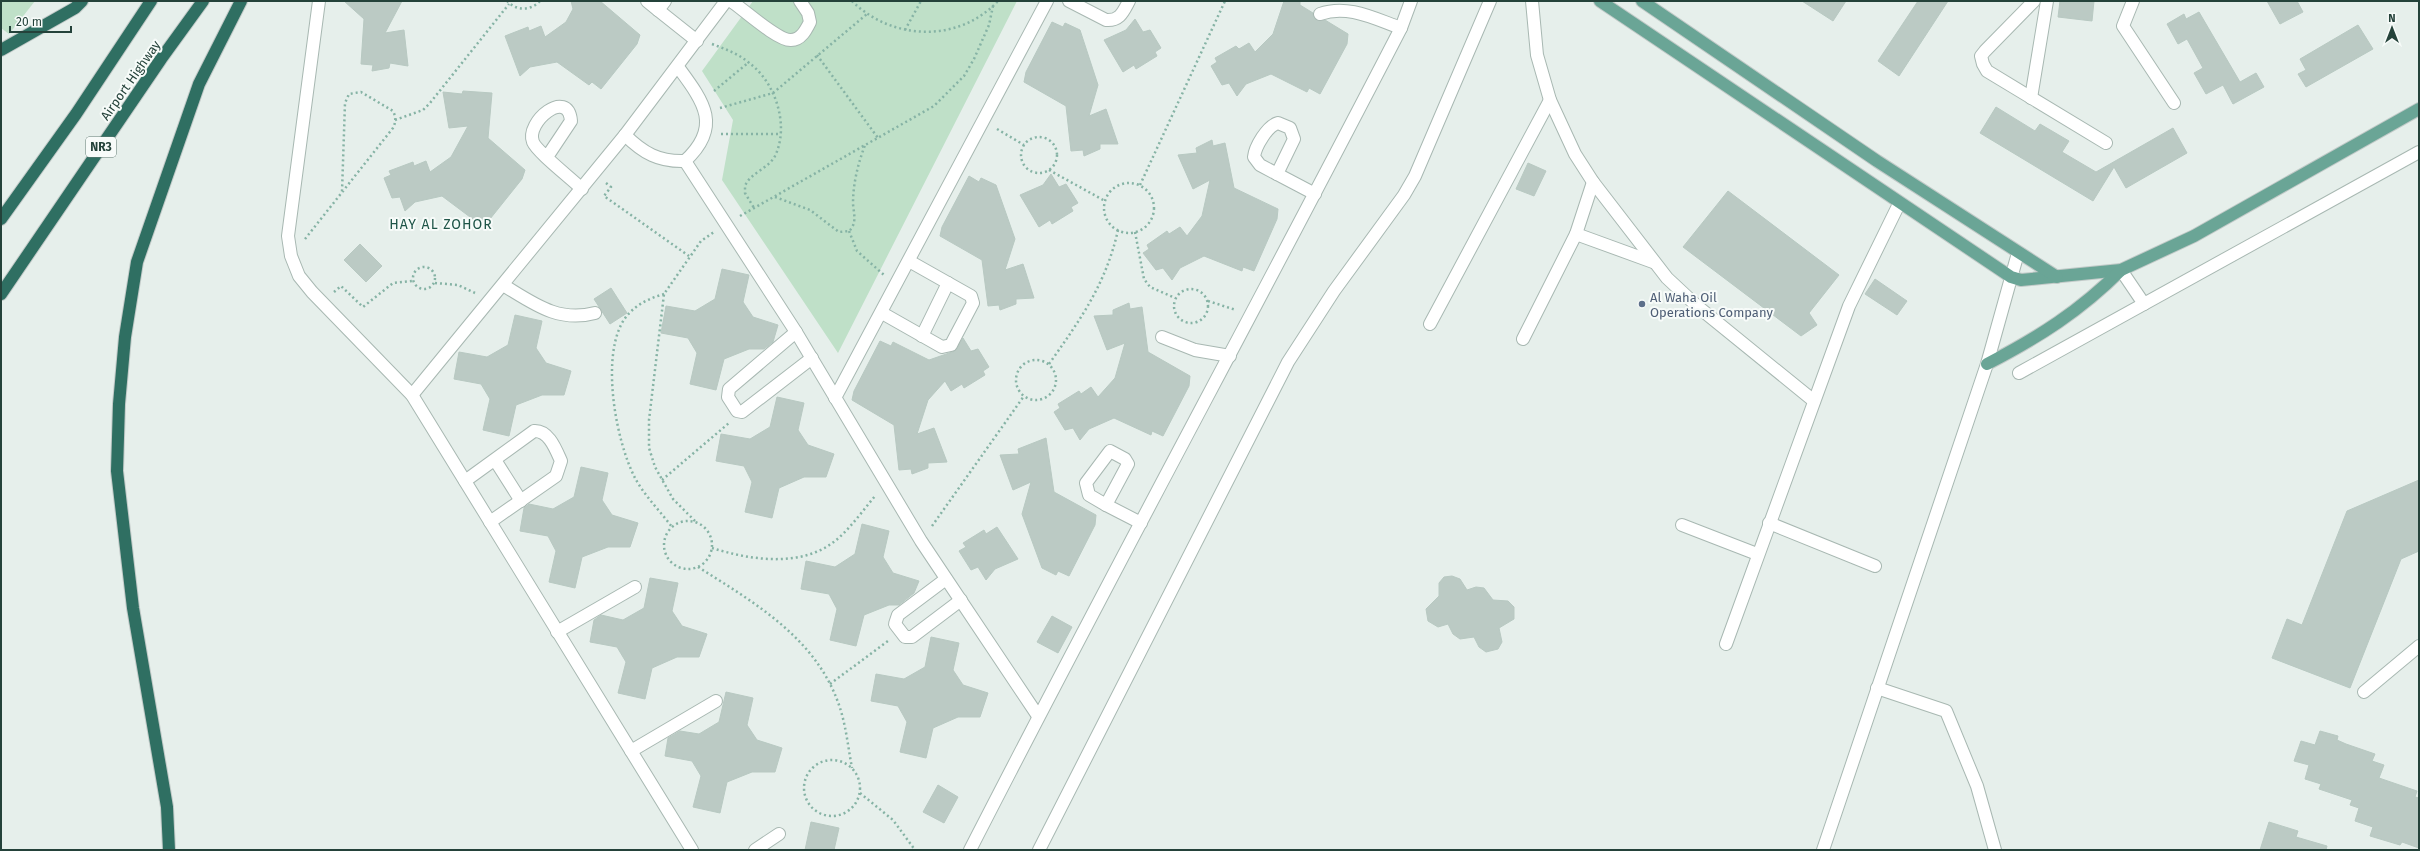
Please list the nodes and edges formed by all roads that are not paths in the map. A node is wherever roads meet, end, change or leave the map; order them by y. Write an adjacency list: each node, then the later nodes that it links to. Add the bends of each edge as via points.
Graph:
1 (82, 1): 26 (highway, via 75,8)
2 (151, 1): 42 (highway, Airport Highway, via 76,114)
3 (203, 1): 52 (highway, Airport Highway / NR3)
4 (241, 1): 90 (highway, via 199,84 137,262 125,337 119,404 117,471 133,608 167,807)
5 (319, 1): 65 (street, via 290,215 288,236 291,256 299,276 322,303)
6 (647, 1): 21 (street)
7 (726, 1): 25 (street)
8 (731, 1): 9 (street, via 782,38 792,40 802,36 810,22 808,13)
9 (800, 1)
10 (1047, 1): 45 (street)
11 (1069, 1): 22 (street)
12 (1129, 1): 22 (street, via 1119,17 1113,20 1106,20)
13 (1410, 1): 24 (street)
14 (1490, 1): 94 (street, via 1415,176 1392,214 1334,291 1288,362)
15 (1532, 1): 29 (street, via 1537,55)
16 (1600, 1): 41 (main road)
17 (1642, 1): 44 (main road, via 1871,157)
18 (2034, 1): 28 (street, via 1982,56 1987,71)
19 (2047, 1): 28 (street)
20 (2133, 1): 30 (street, via 2122,26)
21 (662, 5): 25 (street)
22 (1088, 5)
23 (1320, 14): 24 (street, via 1338,10 1352,11)
24 (1402, 28): 40 (street)
25 (697, 41): 27 (street)
26 (1, 50)
27 (678, 67): 32 (street); 36 (street, via 703,106 705,134 697,150)
28 (2031, 98): 33 (street)
29 (1550, 100): 38 (street, via 1575,154); 56 (street)
30 (2174, 103)
31 (2419, 109): 47 (main road, via 2194,236)
32 (625, 135): 36 (street, via 649,155 673,162); 39 (street)
33 (2106, 143)
34 (2419, 152): 53 (street)
35 (547, 157): 39 (street)
36 (685, 161): 57 (street)
37 (1277, 174): 40 (street)
38 (1592, 182): 43 (street); 46 (street)
39 (582, 189): 51 (street)
40 (1315, 194): 61 (street)
41 (1899, 204): 48 (main road); 67 (street, via 1849,306)
42 (1, 219)
43 (1576, 234): 46 (street); 60 (street)
44 (2018, 253): 48 (street); 49 (main road)
45 (910, 261): 50 (street); 55 (street)
46 (1653, 262): 67 (street, via 1697,306)
47 (2121, 270): 49 (main road); 53 (street); 63 (main road, via 2087,303 2063,320)
48 (2011, 277): 49 (main road, via 2030,280); 63 (street)
49 (2057, 277)
50 (948, 283): 58 (street); 58 (street, via 970,296 971,307 951,345 942,347)
51 (503, 285): 54 (street, via 554,314 575,317); 65 (street)
52 (1, 294)
53 (2144, 304): 64 (street)
54 (595, 313)
55 (882, 313): 58 (street); 66 (street)
56 (1430, 324)
57 (796, 332): 62 (street); 62 (street, via 729,389 729,401 737,411 742,412)
58 (922, 336)
59 (1162, 336): 61 (street, via 1195,350)
60 (1523, 339)
61 (1230, 356): 73 (street)
62 (812, 358): 66 (street)
63 (1987, 364): 84 (street)
64 (2019, 373)
65 (412, 395): 69 (street)
66 (835, 398): 78 (street)
67 (1814, 401): 74 (street)
68 (495, 460): 69 (street); 70 (street); 70 (street, via 534,431 547,436 561,461 560,469 556,476)
69 (465, 481): 72 (street)
70 (521, 501): 72 (street)
71 (1106, 505): 73 (street)
72 (490, 522): 81 (street)
73 (1141, 524): 87 (street)
74 (1768, 524): 76 (street); 77 (street)
75 (1682, 525): 76 (street)
76 (1757, 554): 82 (street)
77 (1875, 566)
78 (946, 579): 80 (street); 80 (street, via 898,615 894,621 901,632 905,637 912,637)
79 (635, 587): 81 (street)
80 (961, 600): 87 (street)
81 (558, 632): 88 (street)
82 (1726, 644)
83 (2419, 646): 85 (street)
84 (1877, 688): 95 (street); 96 (street, via 1946,711 1977,786)
85 (2364, 692)
86 (716, 701): 88 (street)
87 (1038, 716): 93 (street)
88 (631, 751): 91 (street)
89 (779, 834): 92 (street)
90 (169, 850)
91 (692, 850)
92 (756, 850)
93 (970, 850)
94 (1039, 850)
95 (1823, 850)
96 (1995, 850)

